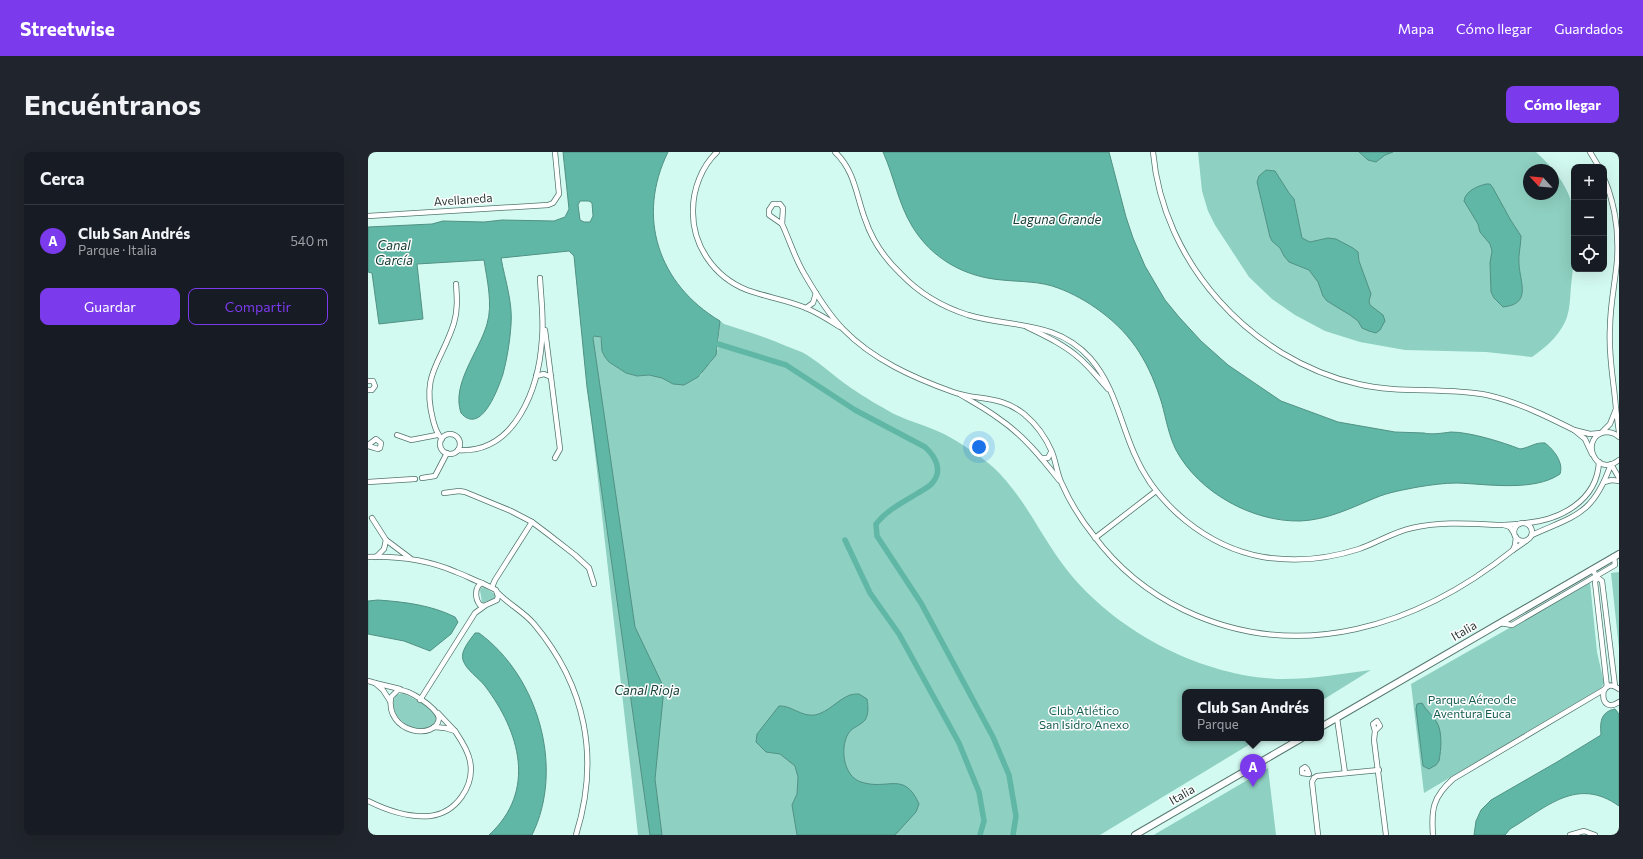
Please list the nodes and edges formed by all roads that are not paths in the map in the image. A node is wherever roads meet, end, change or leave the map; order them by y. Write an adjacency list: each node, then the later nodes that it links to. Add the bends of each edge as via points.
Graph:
1 (555, 152): 8 (street, Avellaneda, via 559,188 557,199 548,205)
2 (717, 152): 13 (street, via 702,173 693,205 696,236 705,255 718,272 747,290)
3 (835, 152): 15 (street, via 852,176 871,234 886,258 902,276 931,298 952,309)
4 (1153, 152): 27 (street, via 1161,195 1169,218 1196,272 1212,294 1238,320 1274,348 1309,367 1341,379 1390,389 1487,395 1526,407)
5 (1590, 152): 6 (street)
6 (1597, 164)
7 (1607, 187): 24 (street, via 1617,226 1617,261 1609,329)
8 (368, 216)
9 (782, 224): 12 (street, via 797,260)
10 (540, 278): 14 (street)
11 (456, 284): 31 (street, via 454,323 429,387 430,406)
12 (816, 293): 13 (street, via 813,303); 16 (street)
13 (806, 308): 16 (street)
14 (543, 319): 17 (street, via 541,354); 18 (street)
15 (1024, 326): 21 (street, via 1059,343 1074,354); 21 (street, via 1044,328 1080,348 1099,370)
16 (844, 330): 22 (street, via 896,367)
17 (536, 376): 18 (street, via 544,374); 34 (street, via 527,402 510,430 497,441 481,449)
18 (551, 377): 38 (street, via 560,449)
19 (368, 381): 20 (street, via 373,381 375,386)
20 (368, 390)
21 (1111, 393): 50 (street, via 1134,454)
22 (960, 394): 23 (street); 25 (street)
23 (988, 398): 25 (street, via 983,402); 35 (street, via 1010,405 1026,416 1039,429)
24 (1617, 398): 26 (street)
25 (983, 408): 39 (street, via 1010,427)
26 (1616, 409): 28 (street); 29 (street, via 1610,424)
27 (1574, 430): 29 (street, via 1590,434); 37 (street, via 1585,439)
28 (1619, 432)
29 (1601, 433): 32 (street, via 1612,432); 37 (street, via 1592,444)
30 (397, 435): 31 (street, via 411,440)
31 (437, 435): 33 (street)
32 (1619, 437)
33 (442, 439): 34 (street, via 450,434 456,436 460,442); 36 (street, via 441,447)
34 (458, 450): 36 (street, via 453,454)
35 (1052, 452): 39 (street, via 1048,458); 48 (street)
36 (447, 453): 43 (street, via 435,476)
37 (1592, 454): 41 (street)
38 (555, 458)
39 (1042, 458): 48 (street)
40 (1619, 460): 42 (street)
41 (1599, 462): 42 (street); 54 (street, via 1597,478 1579,503 1554,518)
42 (1611, 464): 44 (street); 49 (street)
43 (422, 478)
44 (1619, 478)
45 (415, 479): 47 (street)
46 (1619, 481): 49 (street)
47 (368, 482)
48 (1061, 482): 59 (street)
49 (1604, 482): 58 (street, via 1597,495 1573,518)
50 (1156, 491): 56 (street, via 1183,518 1210,537 1256,555 1283,559 1321,558 1342,554 1424,525); 59 (street)
51 (444, 493): 53 (street, via 465,492 499,505)
52 (372, 518): 60 (street)
53 (532, 522): 71 (street, via 584,564 592,573); 72 (street)
54 (1526, 523): 55 (street); 58 (street)
55 (1519, 524): 56 (street); 57 (street, via 1515,528)
56 (1504, 525): 57 (street, via 1510,527)
57 (1515, 535): 61 (street, via 1522,541); 62 (street, via 1516,546)
58 (1532, 535): 61 (street)
59 (1095, 538): 62 (street, via 1130,575 1176,606 1233,629 1290,636 1340,633 1409,612 1458,588)
60 (386, 540): 65 (street, via 384,549); 66 (street)
61 (1527, 540): 62 (street)
62 (1513, 550)
63 (1617, 555): 67 (street, Italia); 68 (street, via 1615,565)
64 (368, 557): 65 (street)
65 (376, 557): 66 (street)
66 (414, 559): 69 (street, via 450,569)
67 (1592, 569): 68 (street); 80 (street, Italia)
68 (1597, 577): 80 (street, via 1512,625); 81 (street, via 1595,582); 82 (street, via 1602,581)
69 (470, 578): 70 (street); 73 (street)
70 (482, 583): 72 (street); 73 (street)
71 (594, 584)
72 (492, 587): 74 (street)
73 (476, 589): 75 (street)
74 (497, 592): 76 (street); 77 (street)
75 (478, 602): 78 (street); 79 (street)
76 (496, 602): 77 (street); 78 (street)
77 (508, 603): 105 (street, via 533,624 554,652 573,688 580,708 586,741 588,776 585,804)
78 (484, 606): 79 (street)
79 (475, 614): 88 (street)
80 (1500, 623): 94 (street, Italia)
81 (1602, 646): 82 (street); 86 (street)
82 (1610, 646): 85 (street)
83 (368, 681): 84 (street)
84 (375, 683): 87 (street); 91 (street, via 384,690)
85 (1617, 687): 86 (street)
86 (1606, 688): 89 (street); 90 (street)
87 (402, 690): 88 (street); 91 (street, via 393,694)
88 (420, 700): 93 (street)
89 (1589, 700): 90 (street); 109 (street, via 1453,779 1435,803 1432,815)
90 (1604, 700): 92 (street, via 1611,705)
91 (390, 702): 96 (street, via 393,716 403,727 416,731)
92 (1618, 703)
93 (435, 710): 96 (street, via 438,721); 97 (street)
94 (1337, 718): 95 (street, Italia); 101 (street)
95 (1324, 725)
96 (434, 727): 97 (street)
97 (455, 731): 104 (street, via 466,750 471,769 466,789 452,806 435,815 417,816 396,812)
98 (1375, 731): 100 (street)
99 (1297, 741): 106 (street, Italia)
100 (1379, 770): 101 (street); 108 (street)
101 (1344, 773): 103 (street)
102 (1309, 774): 103 (street)
103 (1314, 778): 107 (street, via 1312,782)
104 (368, 801)
105 (576, 835)
106 (1135, 835)
107 (1318, 835)
108 (1386, 835)
109 (1433, 835)
110 (1570, 835): 111 (street, via 1584,831)
111 (1595, 835)

